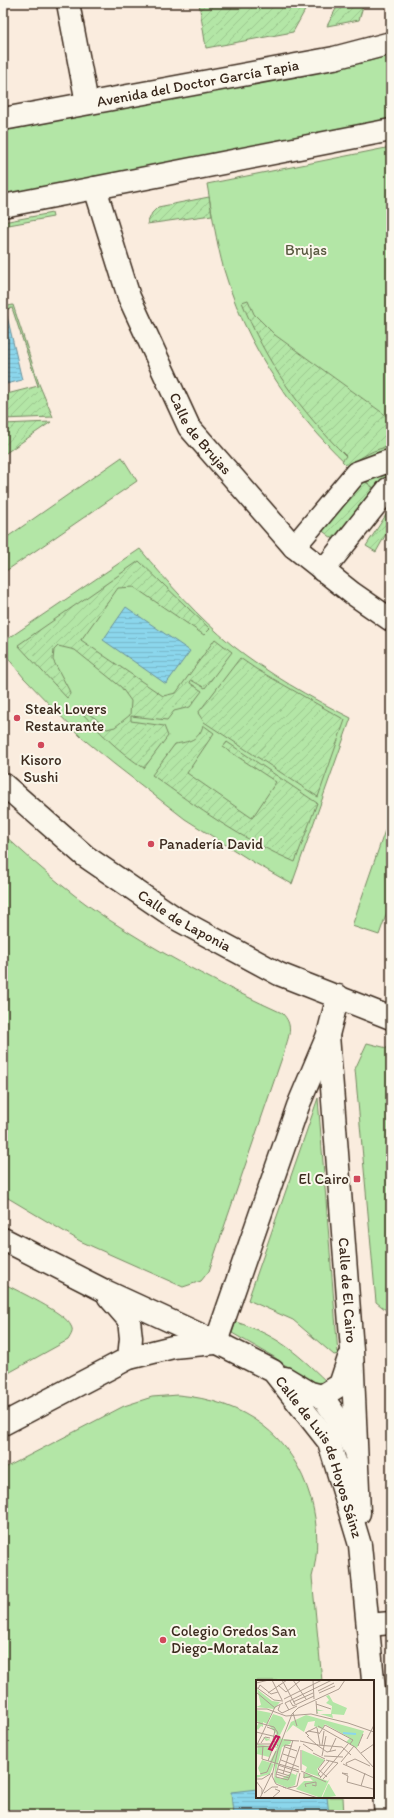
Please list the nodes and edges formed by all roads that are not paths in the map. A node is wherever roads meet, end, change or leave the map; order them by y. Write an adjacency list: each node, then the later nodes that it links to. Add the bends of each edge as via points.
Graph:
1 (68, 3): 3 (street)
2 (391, 43): 3 (street, Avenida del Doctor García Tapia, via 334,58)
3 (87, 103): 4 (street, Avenida del Doctor García Tapia)
4 (3, 119)
5 (391, 130): 6 (street)
6 (95, 188): 7 (street); 10 (street, Calle de Brujas, via 129,297 189,427)
7 (3, 206)
8 (391, 462): 10 (street, via 356,473)
9 (391, 488): 11 (street)
10 (294, 548): 11 (street, Calle de Brujas)
11 (323, 571): 12 (street, Calle de Brujas)
12 (391, 620)
13 (3, 784): 14 (street, Calle de Laponia, via 85,856 178,919 279,974)
14 (338, 996): 15 (street, Calle de Laponia); 16 (street, Calle de El Cairo)
15 (391, 1018)
16 (328, 1035): 19 (street, Calle de El Cairo, via 298,1106); 20 (street, Calle de El Cairo)
17 (3, 1239): 18 (street, Calle de Luis de Hoyos Sáinz)
18 (103, 1290): 19 (street, Calle de Luis de Hoyos Sáinz); 21 (street, via 129,1320)
19 (216, 1342): 21 (street, via 174,1347); 22 (street, Calle de Luis de Hoyos Sáinz)
20 (352, 1350): 23 (street, via 340,1385); 25 (street, Calle de El Cairo)
21 (129, 1358): 24 (street)
22 (273, 1371): 23 (street, via 310,1393); 26 (street, Calle de Luis de Hoyos Sáinz, via 329,1442)
23 (322, 1396): 25 (street, via 348,1434)
24 (3, 1424)
25 (356, 1453): 26 (street, Calle de El Cairo)
26 (360, 1545): 28 (street, Calle de Luis de Hoyos Sáinz)
27 (391, 1623): 28 (street)
28 (368, 1625): 29 (street, Calle de Luis de Hoyos Sáinz)
29 (373, 1680)
30 (374, 1688): 31 (street, Calle de Luis de Hoyos Sáinz)
31 (386, 1815)

